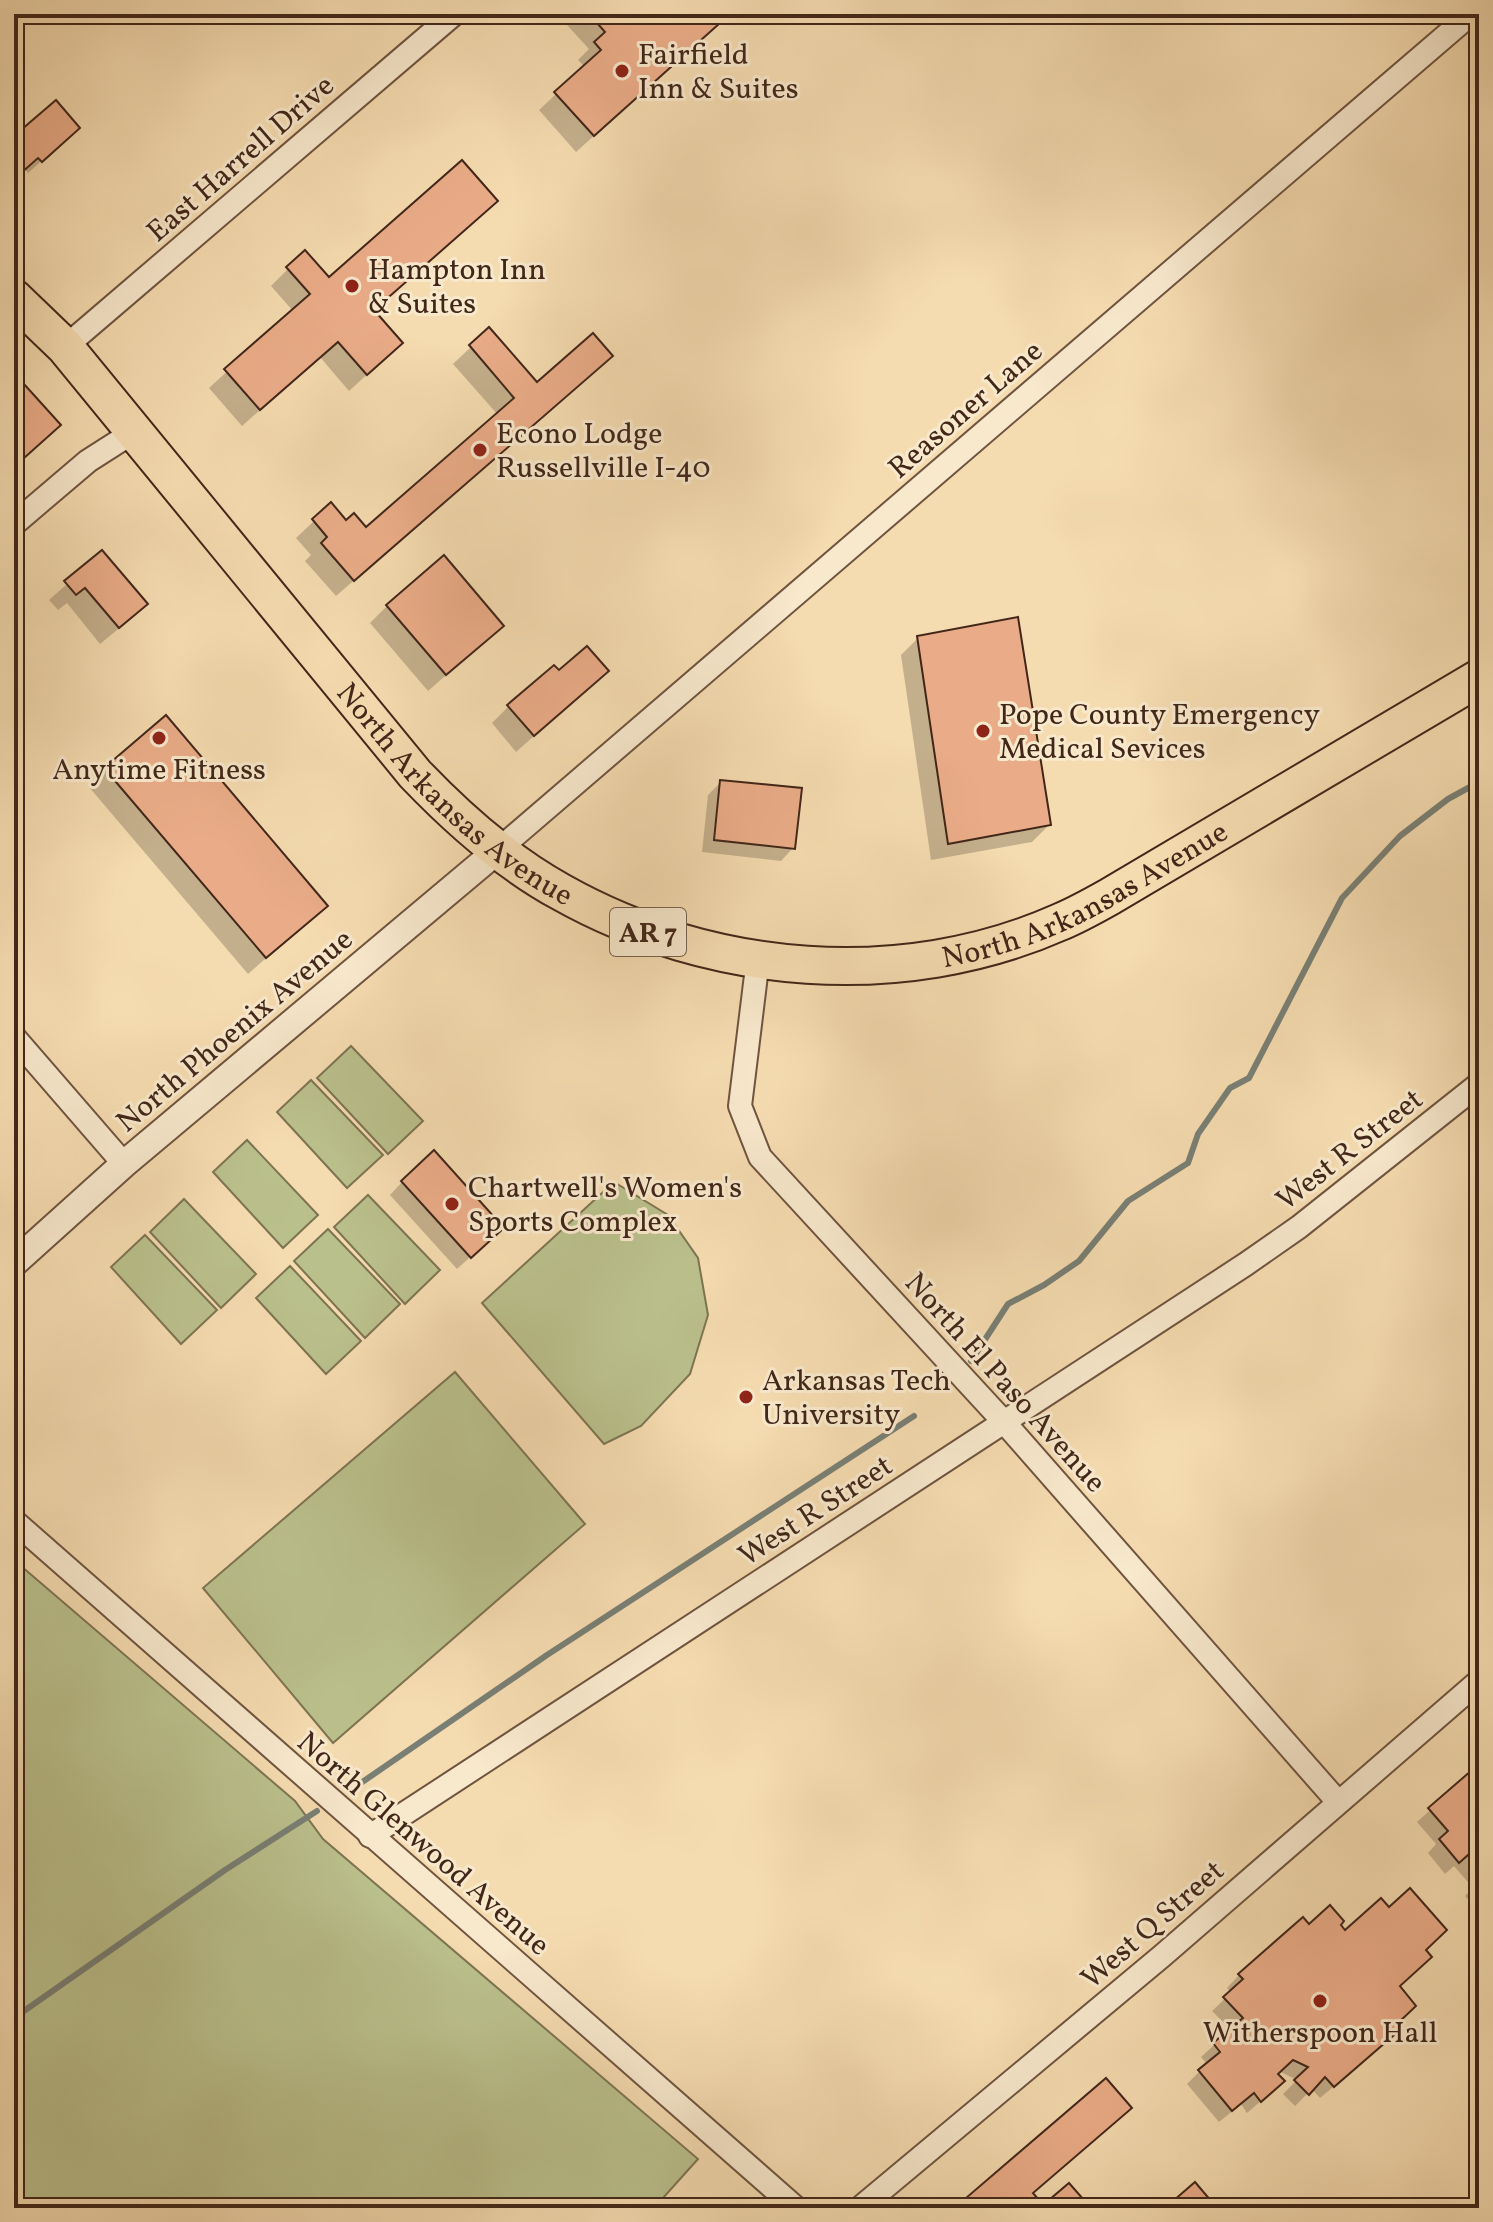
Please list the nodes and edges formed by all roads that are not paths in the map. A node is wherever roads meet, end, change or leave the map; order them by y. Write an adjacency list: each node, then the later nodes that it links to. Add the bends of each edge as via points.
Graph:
1 (454, 14): 4 (street, East Harrell Drive)
2 (1471, 14): 8 (street, Reasoner Lane)
3 (14, 298): 4 (highway, North Arkansas Avenue / AR 7)
4 (65, 347): 5 (highway, North Arkansas Avenue / AR 7)
5 (135, 431): 6 (street, via 88,461); 8 (highway, North Arkansas Avenue / AR 7, via 415,774)
6 (14, 524)
7 (1479, 678): 9 (highway, North Arkansas Avenue / AR 7, via 1060,922 924,960 830,966)
8 (498, 850): 9 (highway, North Arkansas Avenue / AR 7, via 602,913 690,946); 12 (street, North Phoenix Avenue)
9 (758, 959): 14 (street, North El Paso Avenue, via 740,1106 760,1157)
10 (14, 1037): 12 (street)
11 (1479, 1084): 14 (street, West R Street, via 1299,1227)
12 (124, 1164): 13 (street, North Phoenix Avenue)
13 (14, 1263)
14 (1004, 1422): 17 (street, North El Paso Avenue); 18 (street, West R Street)
15 (14, 1521): 18 (street, North Glenwood Avenue)
16 (1479, 1681): 17 (street, West Q Street)
17 (1338, 1802): 20 (street, West Q Street)
18 (370, 1836): 19 (street, North Glenwood Avenue)
19 (796, 2208)
20 (860, 2208)

